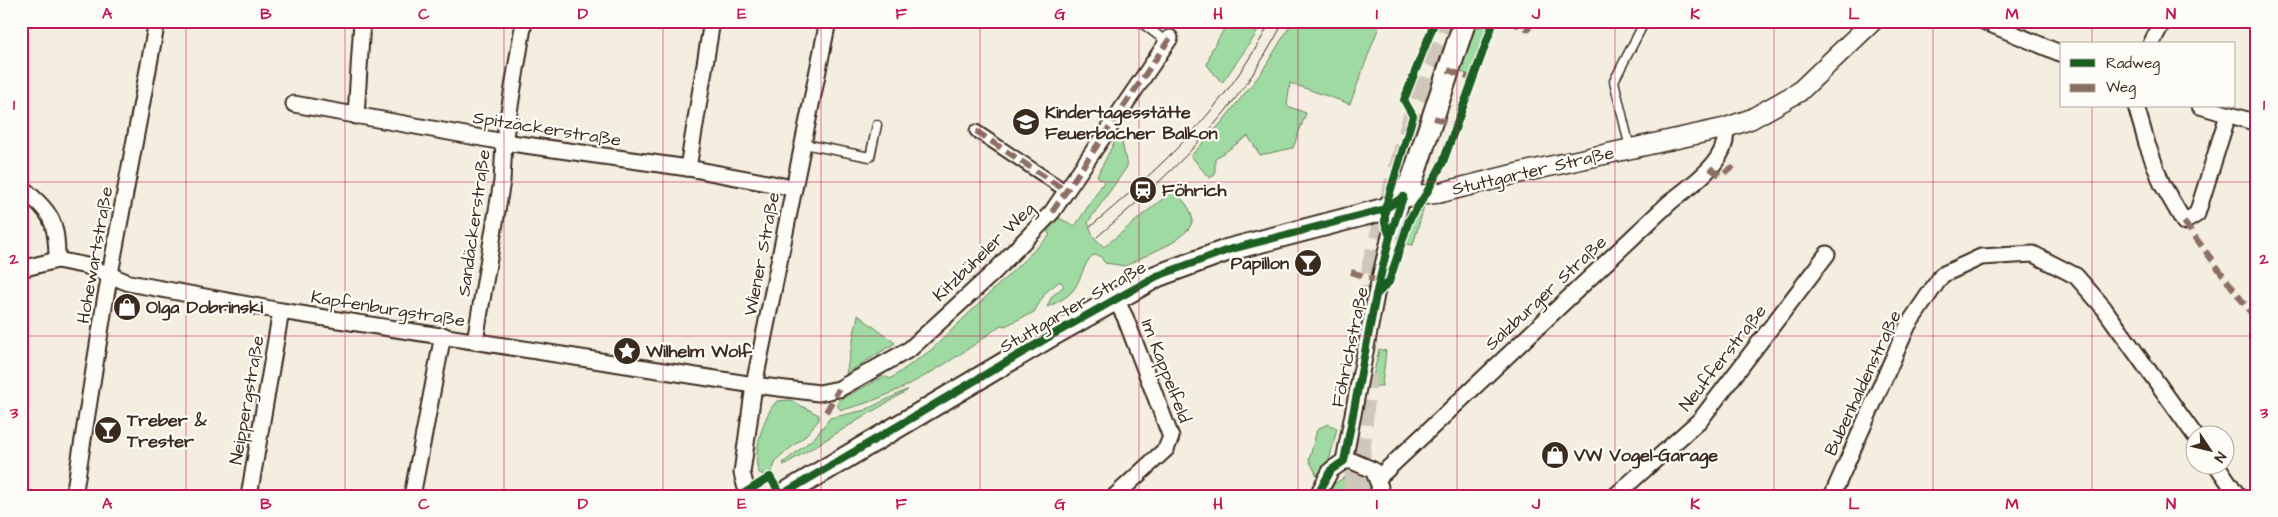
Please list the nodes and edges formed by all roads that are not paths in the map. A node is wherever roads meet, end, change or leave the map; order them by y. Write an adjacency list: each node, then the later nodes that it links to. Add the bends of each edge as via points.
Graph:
1 (157, 21): 37 (street, Hohewartstraße)
2 (362, 21): 21 (street)
3 (524, 21): 26 (street, Sandäckerstraße)
4 (712, 21): 29 (street)
5 (828, 21): 27 (street, Wiener Straße)
6 (897, 21): 7 (lane)
7 (902, 21)
8 (1139, 21): 14 (lane)
9 (1465, 21): 33 (main road, Föhrichstraße, via 1434,118)
10 (1646, 21): 28 (lane, via 1614,81)
11 (1873, 21): 24 (street, Stuttgarter Straße, via 1799,92 1751,119)
12 (1983, 21): 16 (street)
13 (2163, 21): 15 (street)
14 (1169, 40): 32 (street, Kitzbüheler Weg)
15 (2152, 42)
16 (2060, 53)
17 (294, 104): 21 (street, Spitzäckerstraße)
18 (2137, 108): 20 (street, via 2162,184 2184,222 2197,214)
19 (2206, 108): 20 (street)
20 (2228, 115): 22 (street)
21 (356, 116): 26 (street, Spitzäckerstraße)
22 (2257, 123)
23 (877, 125): 27 (lane, via 870,157)
24 (1726, 128): 28 (street, Stuttgarter Straße); 46 (street, Salzburger Straße, via 1724,150 1710,168)
25 (976, 131): 32 (street)
26 (504, 142): 29 (street, Spitzäckerstraße); 41 (street, Sandäckerstraße, via 502,181)
27 (804, 144): 31 (street, Wiener Straße)
28 (1630, 148): 33 (street, Stuttgarter Straße, via 1440,193)
29 (688, 168): 31 (street, Spitzäckerstraße)
30 (21, 187): 35 (street, via 42,205 55,224)
31 (794, 188): 42 (street, Wiener Straße)
32 (1066, 191): 42 (street, Kitzbüheler Weg, via 1052,212 1012,254 910,349 839,389 819,393)
33 (1403, 197): 38 (main road, Stuttgarter Straße, via 1385,209 1207,256 1157,276); 44 (street, Föhrichstraße, via 1376,295)
34 (1827, 254): 55 (street, Neufferstraße, via 1701,419)
35 (57, 260): 36 (street, Kapfenburgstraße); 37 (street, Kapfenburgstraße, via 87,266)
36 (21, 269)
37 (110, 276): 39 (street, Kapfenburgstraße, via 128,283); 47 (street, Hohewartstraße)
38 (1116, 298): 51 (main road, Stuttgarter Straße); 52 (street, Im Kappelfeld, via 1171,437 1166,449)
39 (281, 311): 40 (street, Kapfenburgstraße); 48 (street, Neippergstraße)
40 (443, 335): 41 (street, Kapfenburgstraße); 49 (street)
41 (475, 341): 42 (street, Kapfenburgstraße)
42 (754, 385): 50 (street, Wiener Straße, via 742,473)
43 (2187, 424): 56 (street, Bubenhaldenstraße, via 2103,307 2076,276 2033,254 1981,257 1942,275 1908,325)
44 (1344, 461): 46 (street, via 1365,465); 53 (street, via 1331,470)
45 (2223, 474): 57 (street)
46 (1378, 478): 54 (street)
47 (76, 496)
48 (250, 496)
49 (412, 496)
50 (748, 496)
51 (781, 496)
52 (1115, 496)
53 (1317, 496)
54 (1377, 496)
55 (1615, 496)
56 (1832, 496)
57 (2238, 496)

